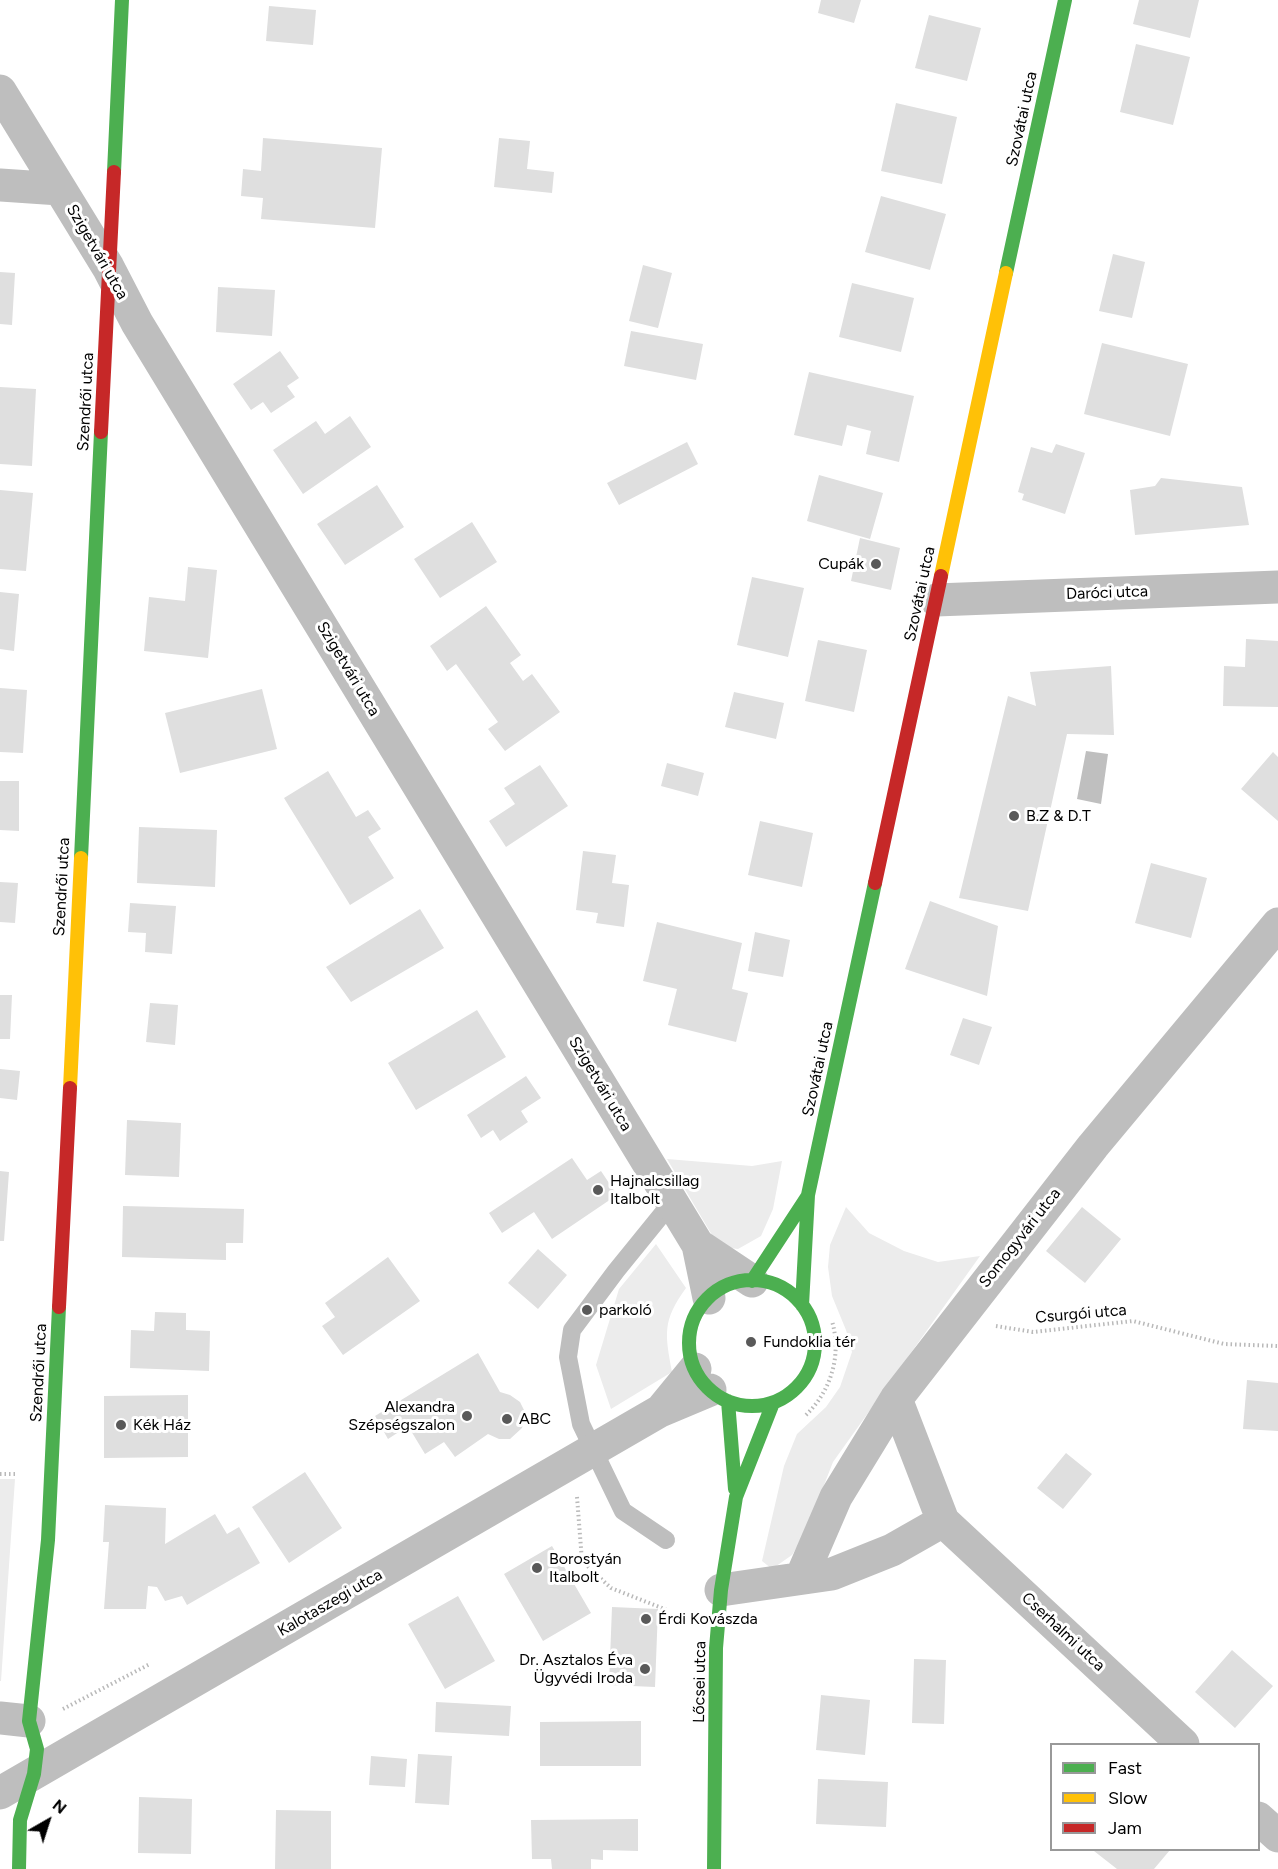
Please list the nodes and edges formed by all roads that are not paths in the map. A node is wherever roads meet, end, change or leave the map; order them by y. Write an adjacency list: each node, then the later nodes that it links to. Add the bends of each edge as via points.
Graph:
1 (122, 0): 6 (street, Szendrői utca)
2 (1065, 0): 8 (street, Szovátai utca)
3 (0, 91): 5 (street, Szigetvári utca)
4 (0, 185): 5 (street)
5 (60, 189): 6 (street, Szigetvári utca)
6 (108, 267): 11 (street, Szigetvári utca, via 137,323); 25 (street, Szendrői utca, via 48,1540)
7 (1278, 587): 8 (street, Daróci utca)
8 (936, 600): 10 (street, Szovátai utca)
9 (1278, 924): 17 (street, Somogyvári utca, via 1093,1146)
10 (808, 1195): 13 (street); 15 (street)
11 (672, 1202): 12 (street, Szigetvári utca); 19 (lane, via 572,1330 568,1357 581,1424)
12 (698, 1245): 13 (street, Szigetvári utca); 14 (street, Szigetvári utca)
13 (752, 1281): 14 (street, via 729,1285); 15 (street, via 785,1289)
14 (709, 1298): 16 (street, via 690,1331 691,1356)
15 (802, 1305): 18 (street, via 816,1341 811,1368 796,1389)
16 (711, 1387): 18 (street, via 743,1406); 19 (street, Kalotaszegi utca); 20 (street, Lőcsei utca)
17 (896, 1399): 21 (street, Cserhalmi utca); 23 (street, Somogyvári utca, via 836,1497)
18 (773, 1403): 20 (street, Lőcsei utca)
19 (593, 1450): 22 (lane, via 623,1511); 27 (street, Kalotaszegi utca)
20 (736, 1497): 24 (street, Lőcsei utca)
21 (943, 1521): 23 (street, via 892,1550 832,1574); 26 (street, Cserhalmi utca)
22 (666, 1540)
23 (801, 1578): 24 (street)
24 (722, 1590): 32 (street, Lőcsei utca, via 716,1648)
25 (14, 1720): 27 (street, Szendrői utca, via 37,1749)
26 (1182, 1743)
27 (34, 1774): 28 (street, Kalotaszegi utca); 31 (street, Szendrői utca, via 20,1820)
28 (0, 1793)
29 (1260, 1820): 30 (street)
30 (1278, 1836)
31 (19, 1869)
32 (714, 1869)

